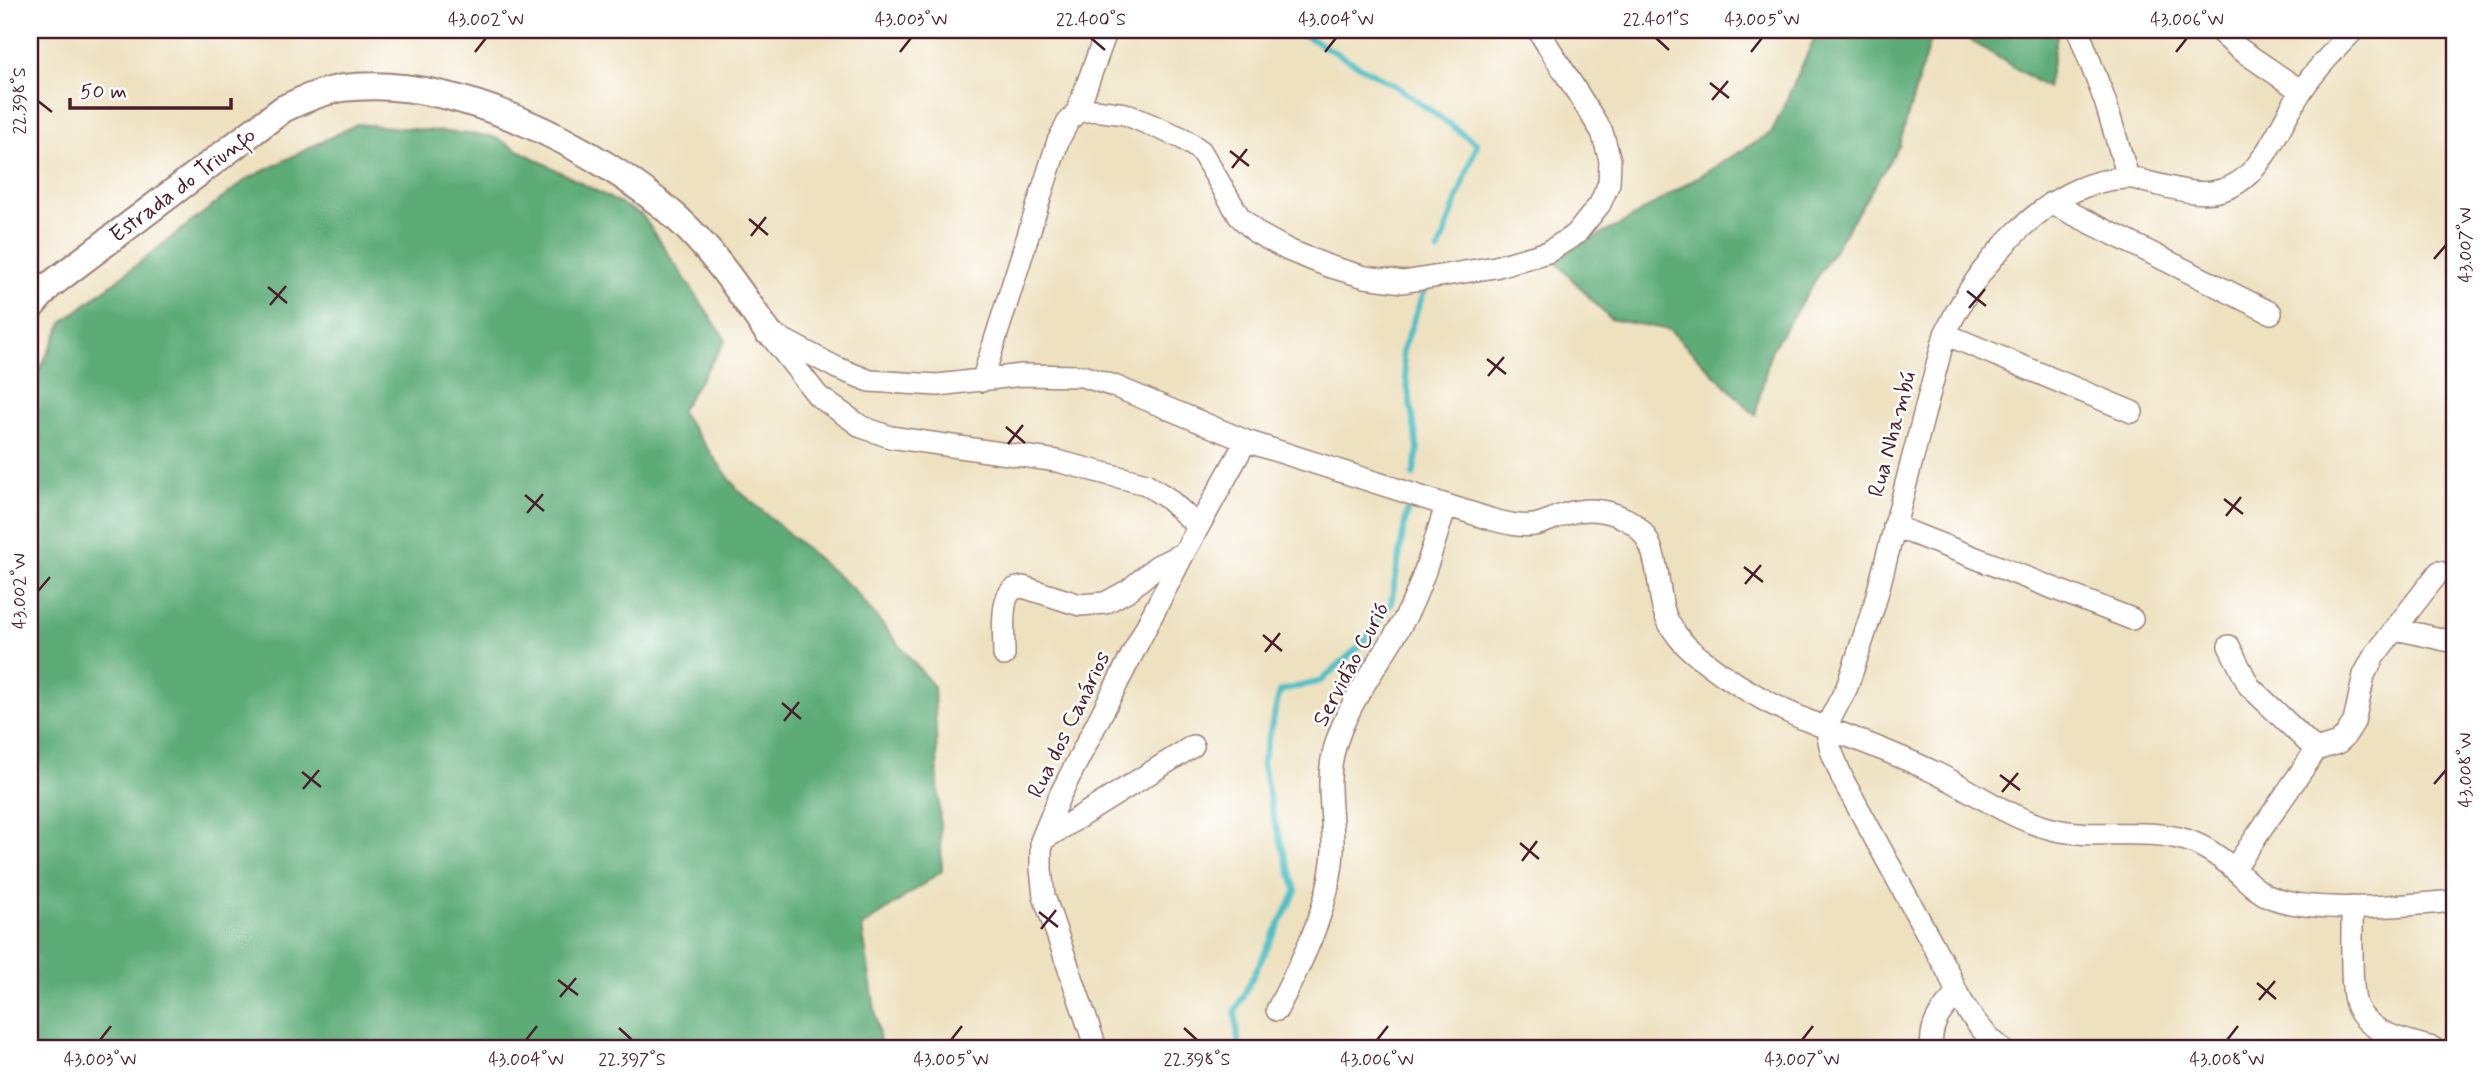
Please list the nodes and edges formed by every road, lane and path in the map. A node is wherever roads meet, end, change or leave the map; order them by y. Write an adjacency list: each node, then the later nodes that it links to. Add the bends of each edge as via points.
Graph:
1 (1107, 30): 7 (street)
2 (1538, 30): 7 (street, via 1602,132 1610,160 1609,183 1600,204 1576,234 1548,252 1495,267 1403,282 1365,278 1328,267 1257,233 1239,216 1201,151 1182,138 1125,114)
3 (2078, 30): 8 (street)
4 (2218, 30): 6 (street)
5 (2354, 30): 6 (street, Rua Nhambú)
6 (2301, 91): 8 (street, Rua Nhambú, via 2258,164 2240,182 2200,194)
7 (1077, 112): 14 (street, via 1058,141)
8 (2128, 177): 9 (street, Rua Nhambú, via 2091,184)
9 (2051, 203): 11 (street); 13 (street, Rua Nhambú, via 2006,244 1978,278)
10 (30, 308): 12 (street, Estrada do Triunfo, via 49,286 283,109 341,88 378,86 482,105 564,141 619,174 677,219 721,266)
11 (2271, 313)
12 (767, 331): 14 (street, via 837,369 870,381 937,385); 18 (street, via 818,396 862,427 890,437 1057,461 1146,484)
13 (1945, 334): 15 (street); 19 (street, Rua Nhambú)
14 (982, 381): 16 (street, via 1022,375 1082,376)
15 (2132, 412)
16 (1247, 441): 17 (street); 18 (street, Rua dos Canários)
17 (1446, 506): 27 (street, via 1519,526 1583,510 1606,510 1626,519 1639,527 1649,545 1664,610 1676,635 1726,677); 35 (street, Servidão Curió, via 1411,606 1345,720 1333,752 1329,782 1333,852 1327,882 1306,955)
18 (1198, 526): 20 (street, Rua dos Canários)
19 (1894, 526): 22 (street); 27 (street, Rua Nhambú, via 1861,648)
20 (1184, 553): 26 (street, via 1105,603 1080,605 1014,588 1005,606); 30 (street, Rua dos Canários)
21 (2439, 572): 23 (street)
22 (2132, 619)
23 (2396, 629): 24 (street); 29 (street, via 2364,675 2354,722 2345,736)
24 (2454, 642)
25 (2229, 646): 29 (street, via 2249,686)
26 (1004, 655)
27 (1826, 727): 31 (street, via 1938,774 2032,823 2091,835 2186,840); 34 (street, via 1843,780)
28 (1193, 746): 30 (street)
29 (2316, 750): 31 (street)
30 (1041, 841): 36 (street, Rua dos Canários, via 1044,896)
31 (2234, 869): 33 (street, via 2270,897)
32 (2454, 901): 33 (street)
33 (2352, 907): 39 (street, via 2357,1007 2378,1029)
34 (1956, 994): 37 (street, via 1931,1031); 38 (street)
35 (1277, 1010)
36 (1096, 1048)
37 (1932, 1048)
38 (2001, 1048)
39 (2433, 1048)

